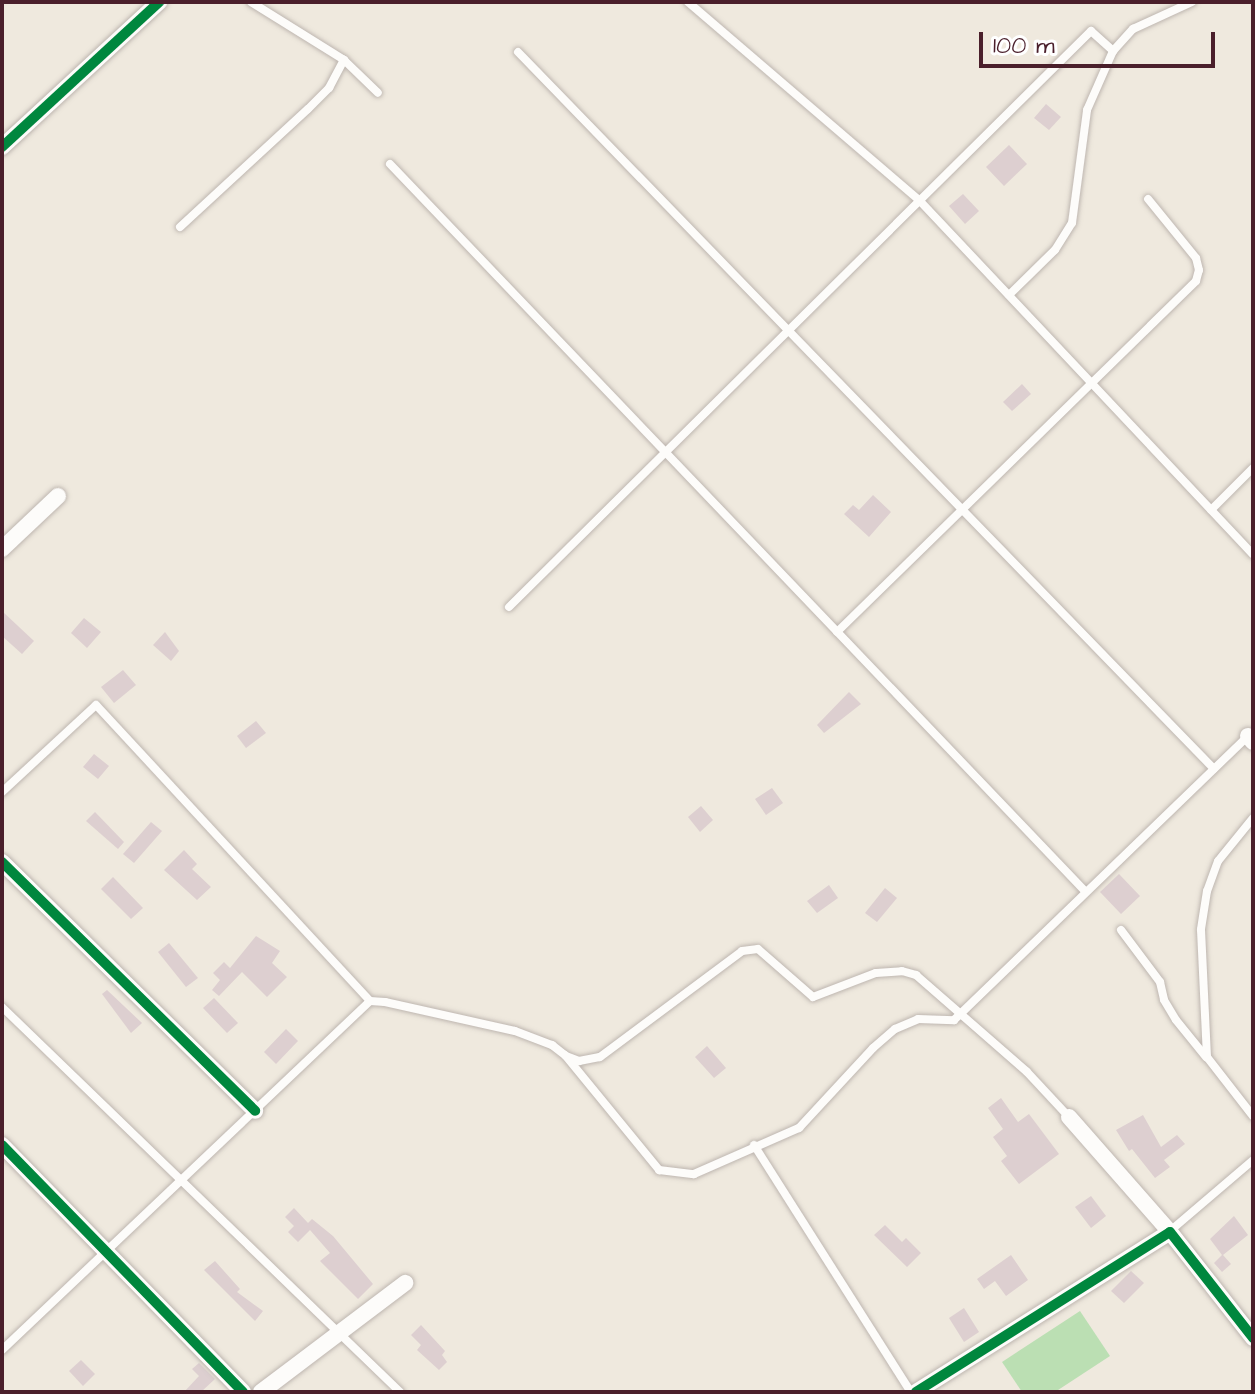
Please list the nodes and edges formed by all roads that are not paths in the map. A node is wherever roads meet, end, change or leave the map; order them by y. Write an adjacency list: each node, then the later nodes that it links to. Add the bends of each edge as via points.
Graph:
1 (159, 2): 9 (street)
2 (251, 2): 7 (lane)
3 (688, 2): 12 (lane)
4 (1192, 2): 5 (lane, via 1133,29)
5 (1113, 51): 12 (lane, via 1091,31); 14 (lane, via 1087,110 1072,223 1055,250)
6 (518, 52): 15 (lane)
7 (344, 60): 8 (lane); 13 (lane, via 329,88)
8 (378, 93)
9 (2, 147)
10 (390, 164): 17 (lane)
11 (1148, 199): 16 (lane, via 1196,258 1196,281)
12 (919, 200): 14 (lane); 15 (lane)
13 (180, 227)
14 (1009, 295): 16 (lane)
15 (788, 330): 17 (lane); 20 (lane)
16 (1091, 381): 20 (lane); 21 (lane)
17 (664, 452): 24 (lane); 25 (lane)
18 (1253, 468): 21 (lane)
19 (58, 496): 22 (street)
20 (961, 509): 25 (lane); 27 (lane)
21 (1211, 510): 23 (lane)
22 (2, 549)
23 (1253, 555)
24 (509, 607)
25 (837, 632): 31 (lane)
26 (1249, 735): 27 (lane)
27 (1214, 769): 31 (lane)
28 (2, 792): 33 (lane, via 96,705)
29 (1253, 818): 37 (lane, via 1218,861 1207,891 1201,930)
30 (2, 862): 38 (street)
31 (1086, 892): 35 (lane)
32 (1121, 930): 37 (lane, via 1160,982 1176,1020)
33 (370, 1001): 36 (lane, via 533,1036); 38 (lane)
34 (2, 1007): 44 (lane)
35 (960, 1015): 36 (lane, via 927,982 902,971 876,973 813,997 765,952 751,949 600,1057 579,1061); 40 (lane, via 1027,1072); 42 (lane, via 954,1020 918,1019 895,1029 799,1128)
36 (565, 1055): 42 (lane, via 659,1170 694,1174)
37 (1207, 1057): 39 (lane)
38 (255, 1111): 44 (lane)
39 (1253, 1116)
40 (1069, 1117): 45 (street)
41 (2, 1145): 46 (street)
42 (754, 1145): 54 (lane)
43 (1253, 1160): 45 (lane)
44 (181, 1180): 46 (lane); 48 (lane)
45 (1170, 1232): 49 (street); 54 (street)
46 (106, 1252): 50 (lane); 51 (street)
47 (405, 1283): 48 (street)
48 (339, 1333): 52 (street); 53 (lane)
49 (1253, 1338)
50 (2, 1350)
51 (243, 1392)
52 (261, 1392)
53 (400, 1392)
54 (913, 1392)

